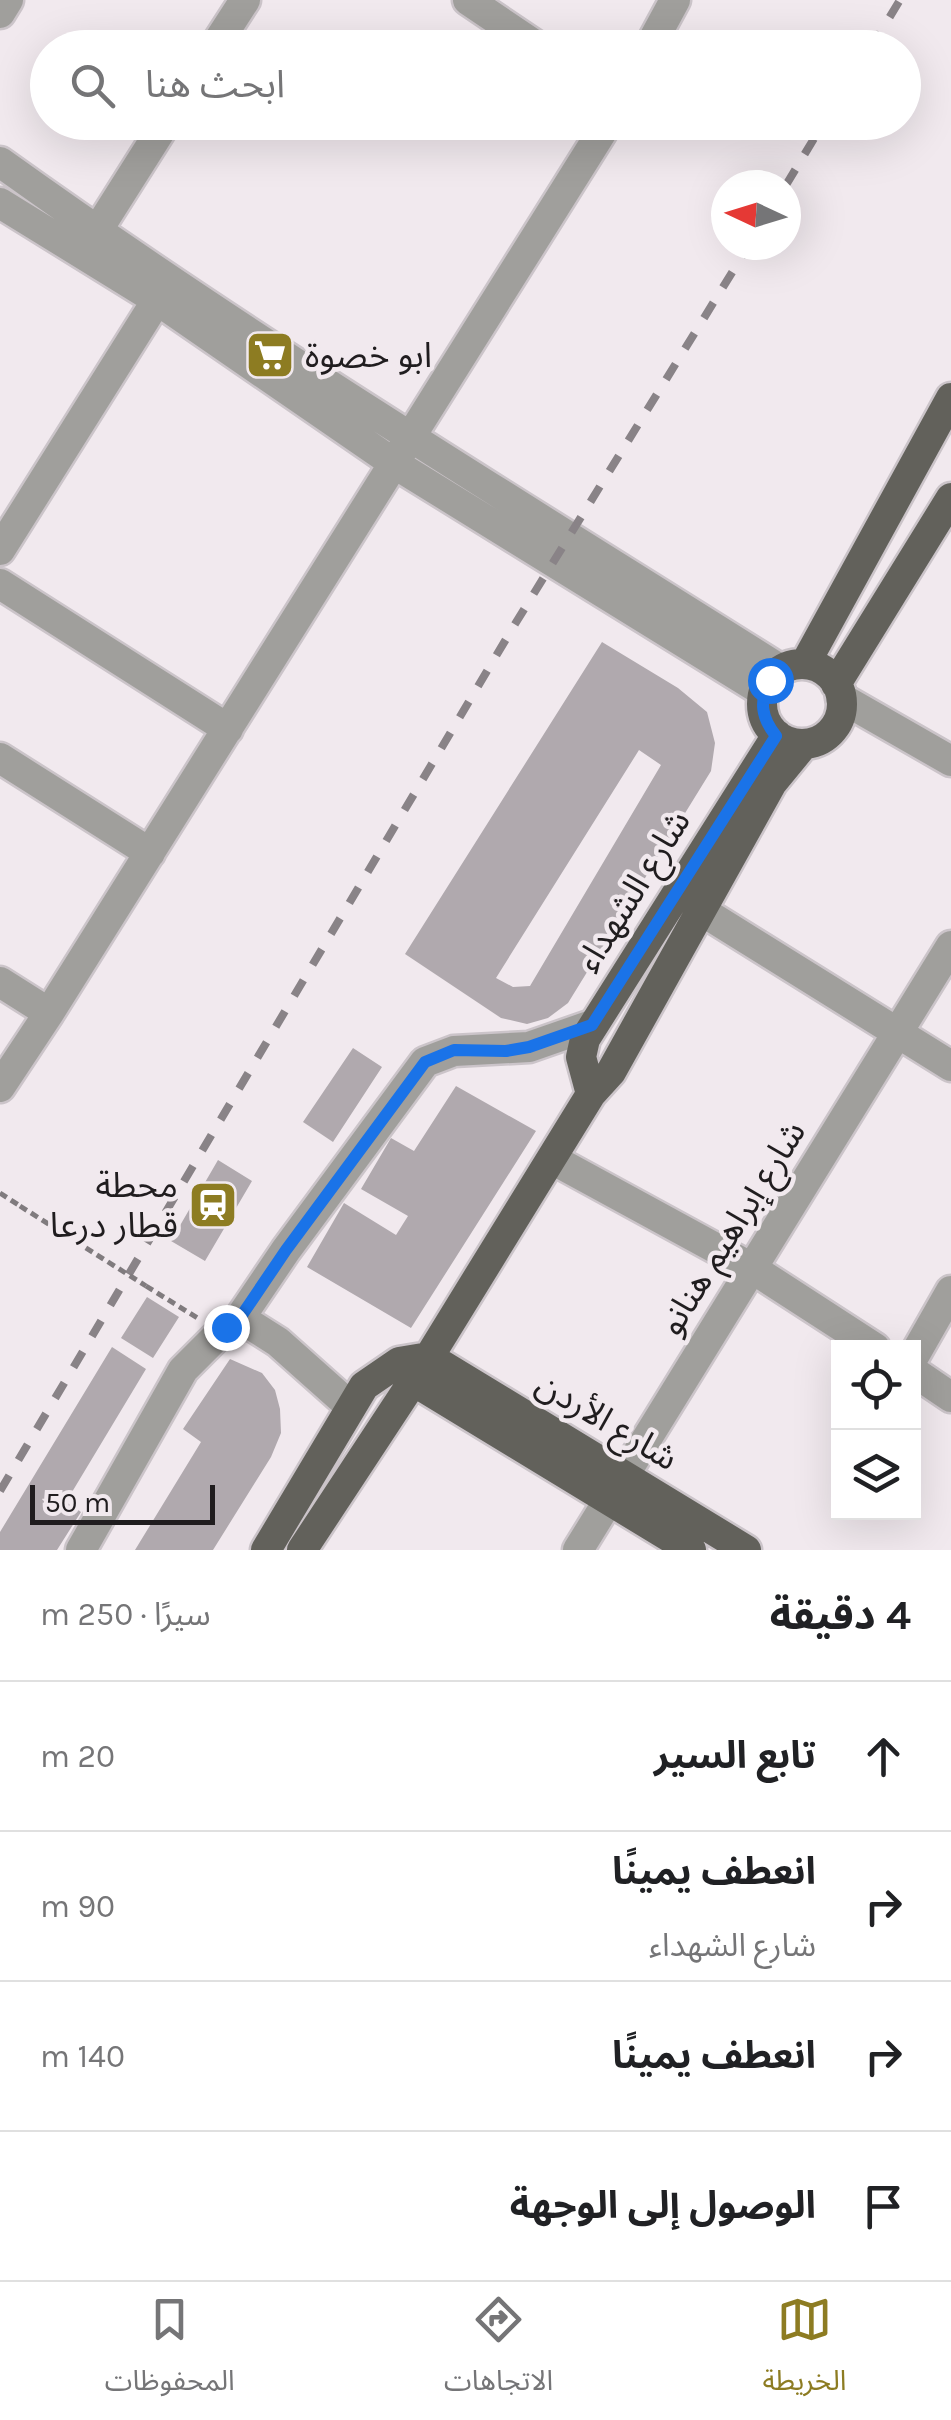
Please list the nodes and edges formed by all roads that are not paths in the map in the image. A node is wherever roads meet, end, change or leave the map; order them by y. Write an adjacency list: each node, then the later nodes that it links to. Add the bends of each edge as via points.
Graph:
1 (8, 0): 5 (street)
2 (468, 0): 7 (street)
3 (675, 0): 8 (street)
4 (238, 2): 6 (street)
5 (0, 13)
6 (223, 30)
7 (512, 30)
8 (659, 30)
9 (155, 140): 13 (street)
10 (597, 140): 16 (street)
11 (0, 162): 13 (street)
12 (3, 212): 14 (street)
13 (97, 231): 16 (street)
14 (157, 300): 17 (street); 19 (street)
15 (951, 398): 21 (main road)
16 (411, 437): 17 (street); 21 (street)
17 (394, 464): 21 (street); 23 (street)
18 (951, 498): 22 (main road)
19 (0, 550)
20 (0, 584): 23 (street)
21 (783, 676): 22 (main road, via 828,674); 24 (main road, via 762,708 766,723)
22 (839, 691): 24 (main road, via 837,724 829,734); 26 (street)
23 (228, 728): 27 (street)
24 (791, 740): 28 (main road, شارع الشهداء); 32 (main road, شارع الشهداء)
25 (0, 758): 27 (street)
26 (951, 761)
27 (150, 853): 31 (street)
28 (702, 911): 33 (street); 36 (main road, شارع الشهداء)
29 (951, 946): 33 (street, شارع إبراهيم هنانو)
30 (0, 982): 31 (street)
31 (49, 1014): 35 (street)
32 (592, 1025): 36 (main road, شارع الشهداء, via 581,1057); 40 (street, via 529,1047 454,1050 425,1062)
33 (897, 1032): 34 (street); 38 (street, شارع إبراهيم هنانو)
34 (951, 1066)
35 (0, 1087)
36 (592, 1094): 37 (main road, شارع الشهداء)
37 (552, 1158): 38 (street); 43 (main road, شارع الشهداء)
38 (750, 1267): 41 (street); 47 (street, شارع إبراهيم هنانو)
39 (951, 1291): 42 (street)
40 (240, 1318): 46 (street, via 278,1342); 48 (street, via 183,1370)
41 (863, 1340)
42 (921, 1344)
43 (421, 1369): 46 (main road, via 400,1362 375,1376); 47 (main road, شارع الأردن); 50 (main road, شارع الشهداء)
44 (921, 1377): 45 (street)
45 (951, 1397)
46 (351, 1407): 49 (main road)
47 (616, 1488): 51 (street, شارع إبراهيم هنانو); 52 (main road, شارع الأردن); 53 (main road, شارع الأردن)
48 (81, 1550)
49 (266, 1550)
50 (302, 1550)
51 (578, 1550)
52 (691, 1550)
53 (746, 1550)

